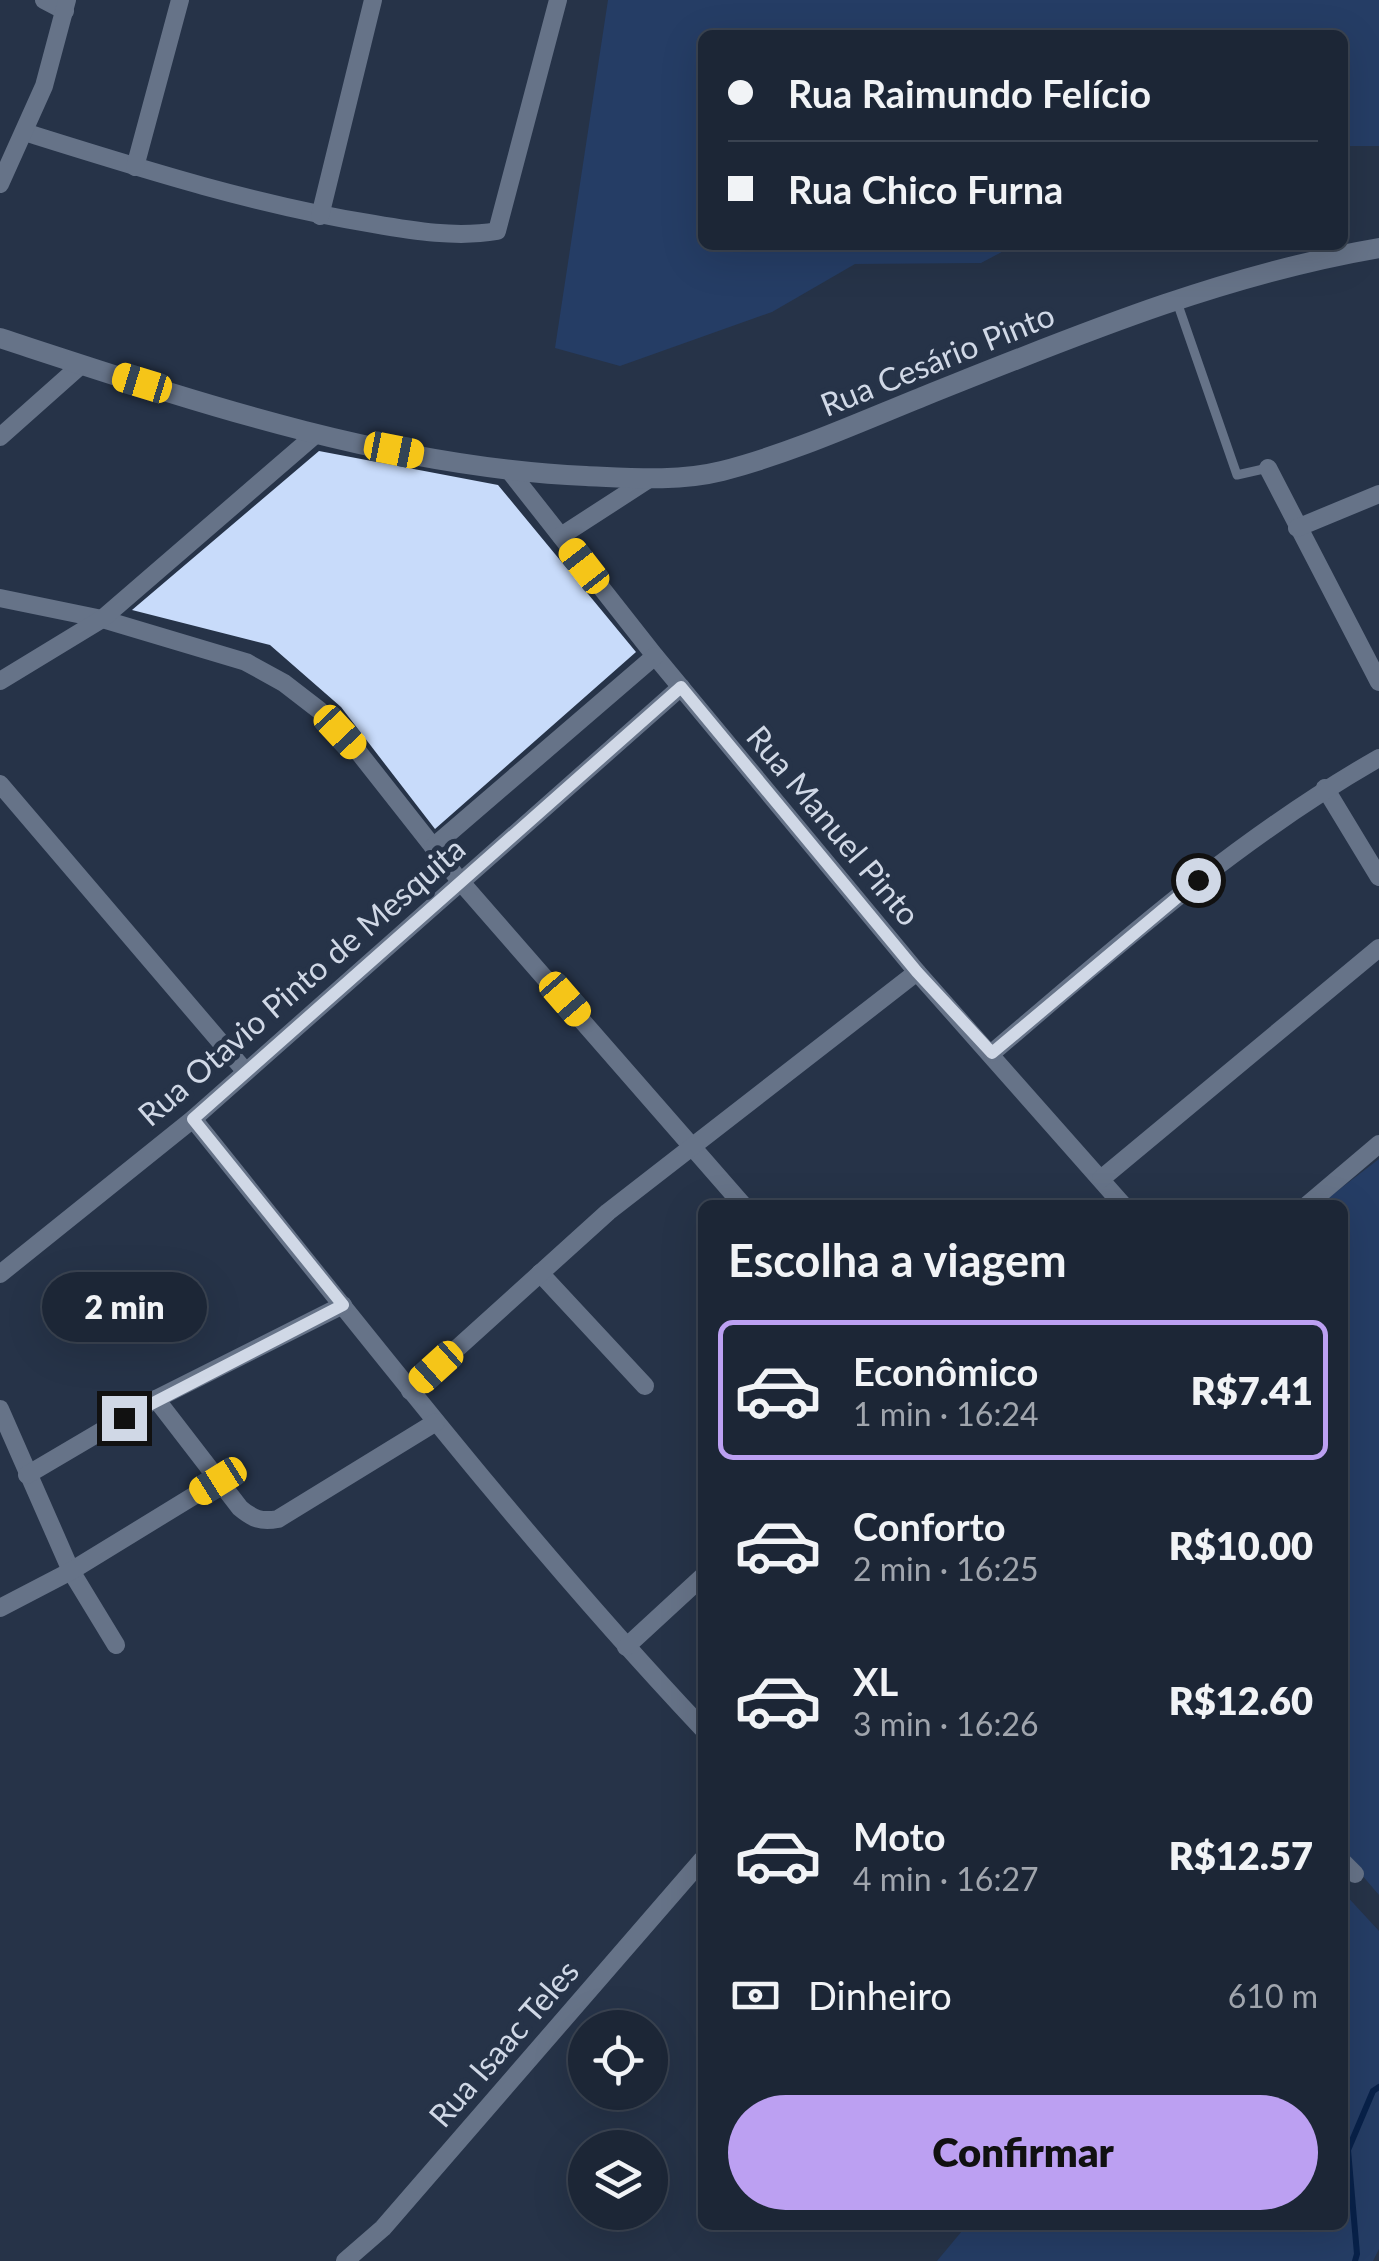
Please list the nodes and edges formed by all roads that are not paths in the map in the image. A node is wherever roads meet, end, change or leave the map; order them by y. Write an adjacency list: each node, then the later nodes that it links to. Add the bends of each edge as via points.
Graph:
1 (44, 0): 5 (street)
2 (180, 0): 7 (street)
3 (373, 0): 9 (street)
4 (558, 0): 9 (street, via 497,230 428,232)
5 (66, 5): 6 (street)
6 (24, 132): 7 (street); 8 (street)
7 (135, 167): 9 (street)
8 (0, 184)
9 (320, 216)
10 (1379, 248): 11 (street, Rua Cesário Pinto)
11 (1176, 300): 16 (lane, via 1237,475); 18 (street, Rua Cesário Pinto, via 792,449 718,472)
12 (0, 338): 13 (street, Rua Cesário Pinto)
13 (81, 364): 14 (street, Rua Cesário Pinto); 15 (street)
14 (315, 435): 17 (street, Rua Cesário Pinto); 23 (street)
15 (0, 437)
16 (1268, 468): 20 (street)
17 (511, 472): 18 (street, Rua Cesário Pinto); 21 (street, Rua Manuel Pinto)
18 (650, 479): 21 (street)
19 (1379, 494): 20 (street)
20 (1297, 528): 26 (street)
21 (560, 536): 24 (street, Rua Manuel Pinto)
22 (0, 598): 23 (street)
23 (102, 619): 25 (street); 31 (street, via 246,662 284,683 360,754)
24 (655, 656): 27 (street, Rua Manuel Pinto); 31 (street, Rua Otavio Pinto de Mesquita)
25 (0, 681)
26 (1379, 682)
27 (681, 687): 33 (street, Rua Otavio Pinto de Mesquita); 35 (street, Rua Manuel Pinto)
28 (1379, 758): 30 (street)
29 (0, 784): 37 (street)
30 (1325, 788): 32 (street); 36 (street, via 1170,901)
31 (433, 847): 33 (street)
32 (1379, 877)
33 (460, 881): 37 (street, Rua Otavio Pinto de Mesquita); 40 (street)
34 (1379, 948): 41 (street)
35 (917, 972): 36 (street, Rua Manuel Pinto); 40 (street)
36 (992, 1053): 41 (street, Rua Manuel Pinto)
37 (246, 1072): 38 (street, Rua Otavio Pinto de Mesquita)
38 (193, 1119): 46 (street, Rua Otavio Pinto de Mesquita); 47 (street)
39 (1379, 1144): 44 (street)
40 (695, 1147): 42 (street); 45 (street)
41 (1101, 1179): 43 (street, Rua Manuel Pinto)
42 (738, 1200)
43 (1119, 1200)
44 (1312, 1200)
45 (540, 1273): 48 (street); 49 (street)
46 (0, 1274)
47 (343, 1305): 49 (street); 50 (street)
48 (644, 1386)
49 (410, 1391): 52 (street)
50 (156, 1400): 53 (street); 54 (street)
51 (0, 1410): 53 (street)
52 (436, 1422): 54 (street, via 278,1519 252,1518); 59 (street)
53 (28, 1475): 55 (street)
54 (218, 1481): 55 (street)
55 (71, 1571): 57 (street); 58 (street)
56 (698, 1581): 59 (street)
57 (0, 1608)
58 (116, 1645)
59 (626, 1647): 60 (street)
60 (698, 1724)
61 (698, 1865): 62 (street, Rua Isaac Teles, via 383,2228)
62 (345, 2261)

